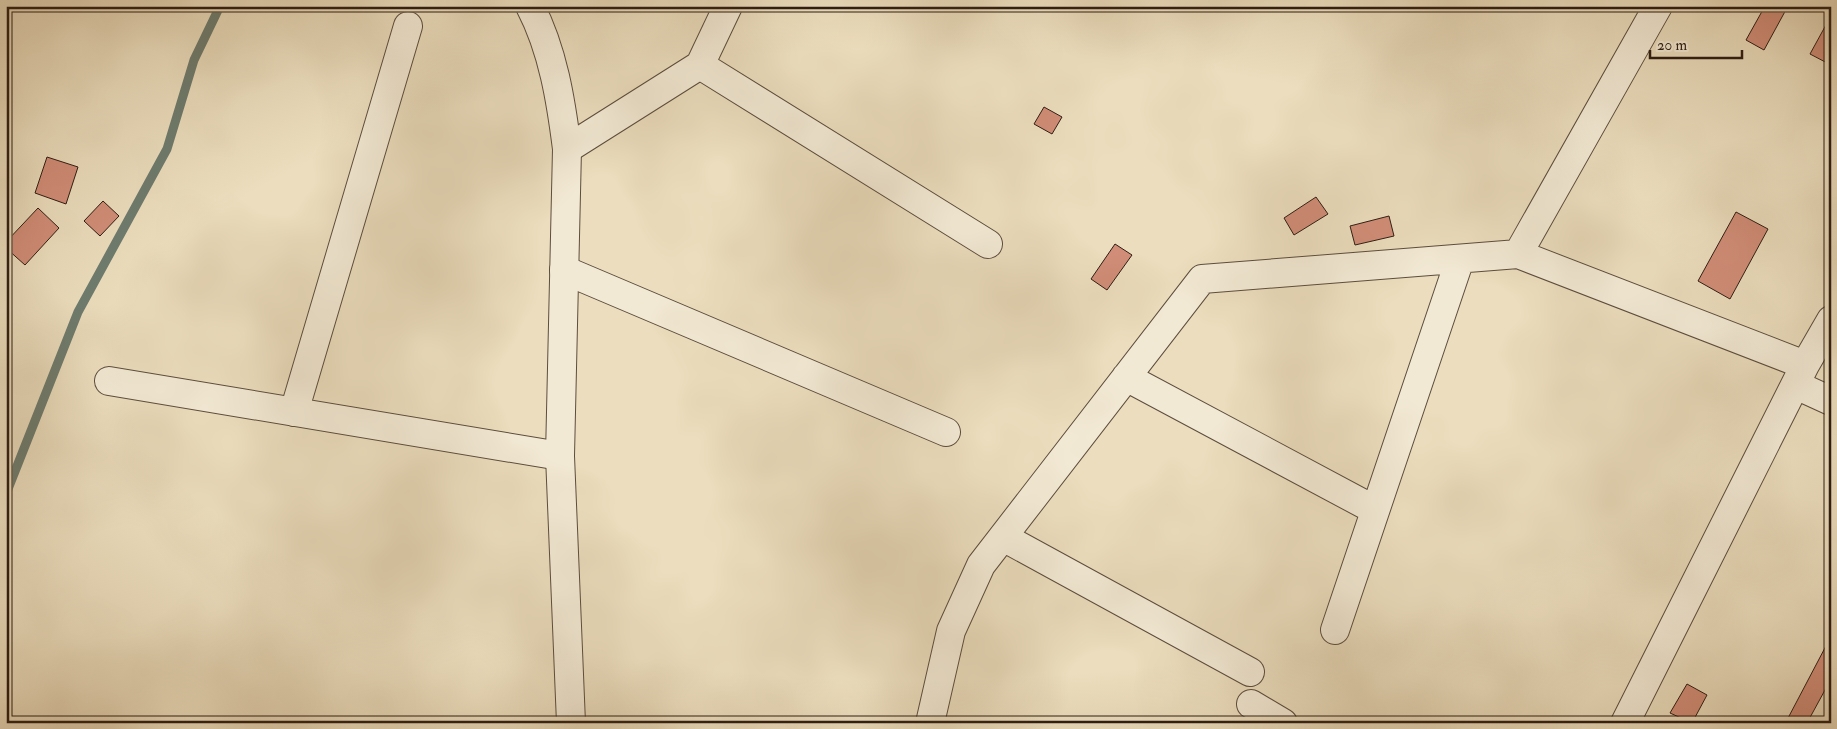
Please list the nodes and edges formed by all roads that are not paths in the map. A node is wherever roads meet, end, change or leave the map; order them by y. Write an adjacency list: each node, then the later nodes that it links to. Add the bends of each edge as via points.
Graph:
1 (530, 6): 6 (street, via 540,25 561,102)
2 (728, 6): 5 (street)
3 (1658, 6): 8 (street)
4 (408, 26): 16 (street)
5 (700, 65): 6 (street); 7 (street)
6 (567, 149): 10 (street)
7 (988, 244)
8 (1518, 254): 9 (street); 12 (street)
9 (1460, 259): 13 (street, via 1202,279); 19 (street)
10 (564, 270): 17 (street); 18 (street)
11 (1831, 320): 12 (street)
12 (1801, 375): 15 (street); 27 (street)
13 (1126, 378): 19 (street); 20 (street)
14 (109, 381): 16 (street)
15 (1831, 401)
16 (294, 412): 18 (street)
17 (946, 432)
18 (560, 456): 24 (street)
19 (1375, 510): 21 (street)
20 (1003, 537): 22 (street); 25 (street, via 981,565 951,631)
21 (1335, 630)
22 (1250, 672)
23 (1251, 704): 26 (street)
24 (571, 723)
25 (930, 723)
26 (1283, 723)
27 (1625, 723)

